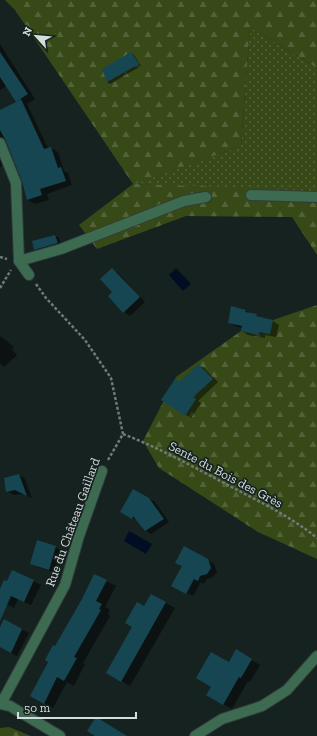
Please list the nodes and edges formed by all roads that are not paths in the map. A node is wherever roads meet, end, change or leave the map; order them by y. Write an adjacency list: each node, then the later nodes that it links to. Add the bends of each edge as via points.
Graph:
1 (0, 142): 5 (street, via 16,184)
2 (251, 195): 4 (street)
3 (206, 197): 5 (street, via 184,200 61,249)
4 (317, 197)
5 (19, 261): 6 (street)
6 (30, 275)
7 (102, 471): 9 (street, Rue du Château Gaillard, via 65,585)
8 (317, 656): 11 (street, via 287,690 262,706 222,719)
9 (0, 704): 10 (street, via 10,706)
10 (60, 736)
11 (195, 736)

